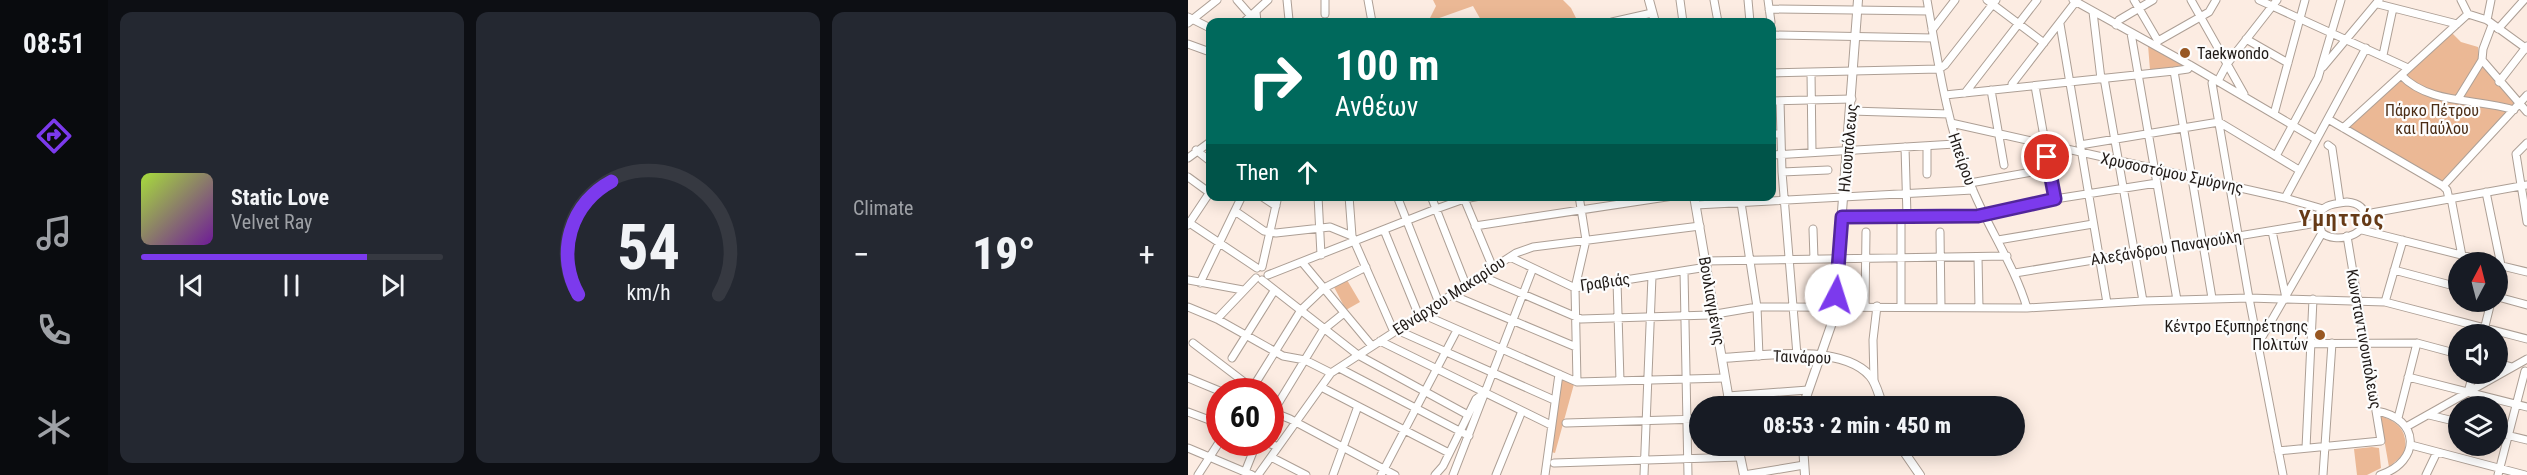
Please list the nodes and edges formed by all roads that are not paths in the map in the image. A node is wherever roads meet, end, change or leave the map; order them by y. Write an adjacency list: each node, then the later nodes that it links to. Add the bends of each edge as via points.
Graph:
1 (1216, 0): 50 (street)
2 (1237, 0): 36 (street)
3 (1287, 0): 43 (street)
4 (1324, 0): 37 (street)
5 (1368, 0): 44 (street)
6 (1649, 0): 45 (main road)
7 (1680, 0): 46 (street)
8 (1714, 0): 47 (street)
9 (1748, 0): 48 (street)
10 (1767, 0): 32 (street)
11 (1858, 0): 33 (main road, Ηλιουπόλεως)
12 (1927, 0): 34 (street, Ηπείρου)
13 (1955, 0): 59 (street)
14 (2037, 0): 51 (street)
15 (2134, 0): 30 (street)
16 (2153, 0): 30 (street)
17 (2191, 0): 39 (street)
18 (2216, 0): 39 (street, via 2210,12)
19 (2259, 0): 29 (street)
20 (2304, 0): 40 (street)
21 (2341, 0): 57 (street)
22 (2461, 0): 38 (street)
23 (2491, 0): 54 (street)
24 (2524, 0): 54 (street)
25 (1265, 1): 36 (street)
26 (1992, 1): 51 (street); 76 (street)
27 (2075, 1): 35 (street); 52 (street)
28 (2379, 2): 31 (street); 63 (street)
29 (2275, 3): 40 (street); 62 (street)
30 (2138, 8): 55 (street); 65 (street)
31 (2393, 8): 53 (street); 70 (street)
32 (1769, 9): 33 (street); 49 (street)
33 (1859, 10): 34 (street); 61 (main road, Ηλιουπόλεως)
34 (1929, 11): 59 (street, Ηπείρου)
35 (2093, 12): 55 (street); 84 (street)
36 (1253, 14): 41 (street); 42 (street)
37 (1325, 14)
38 (2468, 14): 53 (street); 54 (street)
39 (2200, 17): 65 (street); 73 (street)
40 (2300, 17): 57 (street); 72 (street)
41 (1248, 18)
42 (1255, 18)
43 (1289, 18)
44 (1371, 18)
45 (1653, 18)
46 (1682, 18)
47 (1717, 18)
48 (1750, 18)
49 (1770, 18)
50 (1190, 20): 56 (street)
51 (2018, 24): 64 (street); 91 (street)
52 (2060, 24): 64 (street); 86 (street)
53 (2457, 24): 75 (street)
54 (2492, 24): 68 (street); 71 (street)
55 (2116, 25): 58 (street)
56 (1206, 26)
57 (2331, 31): 63 (street); 77 (street)
58 (2131, 33): 65 (street); 82 (street)
59 (1933, 34): 61 (street); 76 (street, Ηπείρου)
60 (1776, 35): 61 (street)
61 (1857, 37): 78 (main road, Ηλιουπόλεως)
62 (2246, 39): 72 (street); 73 (street)
63 (2348, 39): 67 (street); 77 (street)
64 (2044, 43): 89 (street)
65 (2157, 43): 74 (street)
66 (1188, 44): 69 (street)
67 (2366, 48): 70 (street); 105 (street)
68 (2526, 48): 87 (street)
69 (1206, 51)
70 (2383, 56): 75 (street)
71 (2482, 60): 87 (street); 96 (street)
72 (2288, 63): 104 (street)
73 (2227, 64): 85 (street); 94 (street)
74 (2190, 65): 79 (street, via 2188,69); 85 (street)
75 (2408, 68): 83 (street)
76 (1939, 69): 78 (street); 92 (street, Ηπείρου)
77 (2321, 69): 108 (street)
78 (1854, 71): 80 (street); 95 (main road, Ηλιουπόλεως)
79 (2174, 71): 82 (street); 109 (street)
80 (1811, 72): 81 (street); 97 (street)
81 (1776, 73)
82 (2138, 75): 84 (street); 113 (street)
83 (2401, 75): 96 (street, via 2437,95); 110 (street)
84 (2103, 78): 86 (street); 116 (street)
85 (2216, 80): 94 (street); 106 (street, via 2212,83)
86 (2069, 82): 88 (street); 124 (street)
87 (2499, 82): 100 (street)
88 (2035, 86): 89 (street); 120 (street)
89 (2012, 88): 90 (street)
90 (1991, 90): 91 (street); 114 (street)
91 (1965, 93): 92 (street)
92 (1945, 95): 103 (street, Ηπείρου)
93 (2527, 95): 100 (street)
94 (2246, 97): 104 (street)
95 (1852, 99): 97 (street); 101 (main road, Ηλιουπόλεως)
96 (2458, 99): 100 (street)
97 (1811, 100): 99 (street); 127 (street)
98 (1776, 101): 99 (street)
99 (1780, 101): 112 (street)
100 (2517, 107): 102 (street); 147 (street)
101 (1851, 111): 103 (street); 126 (main road, Ηλιουπόλεως)
102 (2527, 112)
103 (1948, 114): 107 (street, Ηπείρου)
104 (2274, 114): 108 (street)
105 (2328, 119): 110 (street); 115 (street)
106 (2218, 122): 109 (street); 130 (street); 144 (street)
107 (1951, 123): 114 (street, Χρυσοστόμου Σμύρνης); 119 (street, Ηπείρου)
108 (2293, 125): 115 (street); 130 (street)
109 (2185, 128): 113 (street); 142 (street)
110 (2343, 128): 147 (street)
111 (1776, 134): 112 (street)
112 (1781, 134): 128 (street)
113 (2149, 134): 116 (street); 136 (street)
114 (1999, 135): 120 (street, Χρυσοστόμου Σμύρνης); 134 (street)
115 (2316, 139): 138 (street)
116 (2115, 140): 124 (street); 133 (street)
117 (2527, 143): 145 (street, via 2516,154)
118 (1206, 144): 125 (street)
119 (1955, 144): 122 (street); 146 (street, Ηπείρου)
120 (2044, 145): 124 (street, Χρυσοστόμου Σμύρνης); 135 (street)
121 (2328, 145): 173 (street, via 2332,148)
122 (1927, 146): 123 (street); 140 (street)
123 (1905, 147): 126 (street); 151 (street)
124 (2080, 149): 133 (street, Χρυσοστόμου Σμύρνης); 152 (street)
125 (1196, 150): 131 (street); 132 (street)
126 (1848, 150): 127 (street); 153 (main road, Ηλιουπόλεως)
127 (1812, 152): 128 (street)
128 (1781, 154): 129 (street); 139 (street)
129 (1776, 155)
130 (2276, 156): 138 (street)
131 (1188, 158)
132 (1206, 158)
133 (2118, 161): 136 (street, Χρυσοστόμου Σμύρνης); 148 (street)
134 (2004, 165)
135 (2049, 169): 146 (street); 156 (street)
136 (2155, 169): 142 (street, Χρυσοστόμου Σμύρνης); 143 (street)
137 (1828, 170): 139 (street)
138 (2300, 170): 155 (street)
139 (1782, 172): 159 (street)
140 (1927, 174)
141 (1188, 177): 149 (street)
142 (2193, 177): 144 (street, Χρυσοστόμου Σμύρνης); 205 (street)
143 (2157, 183): 148 (street); 207 (street)
144 (2229, 185): 155 (street, Χρυσοστόμου Σμύρνης); 199 (street)
145 (2524, 185): 150 (street); 184 (street)
146 (1971, 186): 151 (street); 179 (street, Ηπείρου)
147 (2442, 186): 157 (street)
148 (2123, 188): 152 (street); 211 (street)
149 (1206, 189)
150 (2486, 192): 157 (street); 210 (street)
151 (1906, 194): 153 (street); 181 (street)
152 (2088, 194): 156 (street); 187 (street)
153 (1844, 197): 159 (street); 182 (main road, Ηλιουπόλεως)
154 (1206, 198): 186 (street)
155 (2285, 198): 176 (street, Χρυσοστόμου Σμύρνης)
156 (2055, 199): 179 (street)
157 (2450, 199): 180 (street); 209 (street)
158 (1776, 200): 159 (street)
159 (1785, 200): 223 (street)
160 (1240, 201): 178 (street)
161 (1268, 201): 174 (street)
162 (1277, 201): 174 (street)
163 (1318, 201): 190 (street)
164 (1349, 201): 201 (street)
165 (1399, 201): 183 (street)
166 (1433, 201): 175 (street)
167 (1456, 201): 175 (street)
168 (1465, 201): 188 (street)
169 (1580, 201): 177 (street)
170 (1640, 201): 177 (street)
171 (1695, 201): 189 (main road, Βουλιαγμένης)
172 (1741, 201): 222 (street)
173 (2340, 203): 176 (street); 180 (street, via 2359,205)
174 (1276, 206): 195 (street)
175 (1436, 209): 183 (street); 242 (street)
176 (2323, 209): 185 (street)
177 (1582, 210): 188 (street); 202 (street)
178 (1235, 211): 195 (street); 206 (street)
179 (1983, 213): 181 (street); 203 (street, Ηπείρου)
180 (2366, 214): 193 (street)
181 (1904, 216): 182 (street); 218 (street)
182 (1842, 217): 220 (main road, Ηλιουπόλεως)
183 (1407, 221): 192 (street); 258 (street)
184 (2527, 222)
185 (2317, 223): 194 (street, Αλεξάνδρου Παναγούλη); 198 (street)
186 (1188, 224): 206 (street)
187 (2093, 224): 203 (street); 221 (street)
188 (1475, 226): 229 (street)
189 (1700, 226): 202 (street, Εθνάρχου Μακαρίου); 225 (main road, Βουλιαγμένης)
190 (1319, 227): 195 (street); 201 (street, via 1330,226); 212 (street)
191 (1813, 229): 219 (street)
192 (1384, 230): 201 (street); 274 (street)
193 (2362, 230): 200 (street); 204 (street)
194 (2272, 231): 199 (street, Αλεξάνδρου Παναγούλη); 251 (street)
195 (1270, 232): 228 (street)
196 (1866, 232): 217 (street)
197 (1940, 232): 215 (street)
198 (2322, 233): 200 (street); 251 (street)
199 (2238, 236): 205 (street, Αλεξάνδρου Παναγούλη); 250 (street)
200 (2347, 236): 254 (street, Κωνσταντινουπόλεως)
201 (1353, 238): 212 (street); 226 (street)
202 (1586, 240): 214 (street, Εθνάρχου Μακαρίου, via 1533,247); 244 (street)
203 (1998, 240): 213 (street, Ηπείρου)
204 (2403, 240): 208 (street); 231 (street)
205 (2203, 242): 207 (street, Αλεξάνδρου Παναγούλη); 249 (street)
206 (1220, 243): 228 (street); 240 (street)
207 (2168, 248): 211 (street, Αλεξάνδρου Παναγούλη); 253 (street)
208 (2450, 252)
209 (2461, 252)
210 (2497, 252)
211 (2134, 253): 221 (street, Αλεξάνδρου Παναγούλη); 256 (street)
212 (1321, 255): 224 (street)
213 (2007, 256): 216 (street, Γραβιάς); 234 (street, Ηπείρου)
214 (1510, 257): 229 (street, Εθνάρχου Μακαρίου); 230 (street, Γραβιάς)
215 (1940, 257): 216 (street, Γραβιάς); 218 (street, Γραβιάς); 268 (street)
216 (1978, 257): 269 (street)
217 (1866, 258): 218 (street, Γραβιάς); 220 (street, Γραβιάς); 262 (street)
218 (1903, 258): 267 (street)
219 (1814, 259): 220 (street, Γραβιάς); 223 (street, Γραβιάς)
220 (1838, 259): 261 (main road, Ηλιουπόλεως)
221 (2099, 259): 234 (street, Αλεξάνδρου Παναγούλη); 259 (street)
222 (1750, 260): 223 (street, Γραβιάς); 225 (street, Γραβιάς); 265 (street)
223 (1790, 260): 266 (street)
224 (1302, 262): 237 (street); 243 (street)
225 (1706, 264): 232 (street, Γραβιάς); 273 (main road, Βουλιαγμένης)
226 (1366, 267): 243 (street); 284 (street)
227 (2508, 267): 233 (street)
228 (1260, 268): 237 (street, via 1255,273); 237 (street, via 1267,269)
229 (1492, 268): 235 (street, Εθνάρχου Μακαρίου)
230 (1533, 268): 244 (street, Γραβιάς); 248 (street)
231 (2394, 270): 241 (street); 257 (street)
232 (1684, 271): 236 (street, Γραβιάς); 275 (street)
233 (2527, 272)
234 (2015, 273): 270 (street, Ηπείρου)
235 (1481, 276): 242 (street, Εθνάρχου Μακαρίου); 248 (street)
236 (1652, 276): 239 (street, Γραβιάς); 276 (street)
237 (1262, 278): 245 (street); 246 (street)
238 (1188, 280): 240 (street)
239 (1617, 281): 244 (street, Γραβιάς); 278 (street)
240 (1200, 283): 245 (street)
241 (2448, 284)
242 (1466, 285): 247 (street, Εθνάρχου Μακαρίου)
243 (1324, 288): 271 (street); 272 (street)
244 (1575, 288): 277 (street)
245 (1243, 290): 279 (street)
246 (1274, 291): 271 (street); 287 (street)
247 (1452, 294): 258 (street, Εθνάρχου Μακαρίου); 280 (street)
248 (1523, 294): 277 (street); 280 (street)
249 (2212, 298): 250 (street); 253 (street)
250 (2249, 298): 251 (street); 293 (street)
251 (2286, 298): 252 (street); 293 (street)
252 (2313, 299): 254 (street); 294 (street)
253 (2177, 300): 256 (street)
254 (2357, 300): 257 (street); 290 (street, Κωνσταντινουπόλεως)
255 (2508, 300): 260 (street)
256 (2143, 301): 259 (street)
257 (2385, 302): 281 (street)
258 (1439, 303): 274 (street, Εθνάρχου Μακαρίου)
259 (2107, 303): 270 (street)
260 (2527, 305)
261 (1835, 306): 262 (street); 266 (street); 285 (main road, Ηλιουπόλεως)
262 (1865, 306): 263 (street)
263 (1877, 306): 267 (street); 327 (street)
264 (1188, 307): 279 (street)
265 (1758, 307): 266 (street); 273 (street); 304 (street)
266 (1795, 307): 303 (street)
267 (1901, 307): 268 (street)
268 (1941, 307): 269 (street)
269 (1979, 308): 270 (street)
270 (2027, 309)
271 (1301, 310): 282 (street); 300 (street)
272 (1344, 313): 282 (street); 296 (street)
273 (1714, 313): 275 (street); 307 (main road, Βουλιαγμένης)
274 (1420, 315): 283 (street); 284 (street, Εθνάρχου Μακαρίου)
275 (1685, 315): 276 (street); 324 (street)
276 (1651, 317): 278 (street); 325 (street)
277 (1576, 318): 278 (street); 297 (street)
278 (1618, 318): 326 (street)
279 (1217, 319): 287 (street)
280 (1513, 320): 297 (street); 298 (street)
281 (2460, 324)
282 (1325, 328): 302 (street); 310 (street)
283 (1457, 330): 298 (street); 299 (street)
284 (1396, 331): 289 (street, Εθνάρχου Μακαρίου); 299 (street)
285 (1830, 332): 305 (main road, Ηλιουπόλεως); 308 (main road, via 1829,344)
286 (2508, 335): 288 (street)
287 (1245, 336): 300 (street); 306 (street)
288 (2527, 339)
289 (1380, 341): 296 (street, Εθνάρχου Μακαρίου); 314 (street)
290 (2365, 342): 292 (street); 295 (street); 346 (street, Κωνσταντινουπόλεως)
291 (1194, 343): 321 (street)
292 (2332, 343): 294 (street); 367 (street)
293 (2258, 344): 294 (street); 371 (street)
294 (2311, 344): 370 (street)
295 (2416, 344): 301 (street); 319 (street)
296 (1372, 346): 302 (street, Εθνάρχου Μακαρίου)
297 (1576, 347): 328 (street)
298 (1502, 349): 316 (street); 318 (street)
299 (1445, 351): 314 (street); 316 (street)
300 (1275, 352): 310 (street); 322 (street)
301 (2448, 352)
302 (1358, 355): 313 (street, Εθνάρχου Μακαρίου); 334 (street)
303 (1797, 355): 304 (main road, Ταινάρου); 305 (main road, Ταινάρου)
304 (1759, 356): 307 (main road, Ταινάρου)
305 (1820, 356): 308 (main road, Ταινάρου); 332 (main road, Ηλιουπόλεως)
306 (1232, 358)
307 (1722, 358): 323 (main road, Βουλιαγμένης)
308 (1840, 358): 327 (main road, Ταινάρου, via 1860,367)
309 (2527, 359): 312 (street)
310 (1305, 360): 317 (street); 333 (street)
311 (2508, 366): 312 (street)
312 (2512, 367): 315 (street); 335 (street)
313 (1339, 368): 317 (street, Εθνάρχου Μακαρίου); 344 (street)
314 (1437, 369): 334 (street); 336 (street)
315 (2526, 371): 341 (street)
316 (1492, 372): 336 (street); 340 (street)
317 (1331, 373): 331 (street, Εθνάρχου Μακαρίου)
318 (1559, 374): 328 (street); 340 (street)
319 (2408, 377): 335 (street); 351 (street)
320 (1188, 378): 330 (street)
321 (1236, 378)
322 (1259, 378)
323 (1725, 378): 324 (street); 337 (main road, Βουλιαγμένης)
324 (1686, 379): 325 (street); 353 (street)
325 (1648, 380): 326 (street); 354 (street)
326 (1620, 381): 328 (street)
327 (1874, 381): 339 (main road)
328 (1577, 382)
329 (2470, 384): 335 (street)
330 (1206, 385)
331 (1321, 387): 342 (street); 356 (street, Εθνάρχου Μακαρίου)
332 (1808, 390): 337 (street); 338 (main road, Ηλιουπόλεως)
333 (1284, 392)
334 (1424, 392): 344 (street); 348 (street)
335 (2468, 392): 341 (street); 349 (street)
336 (1484, 393): 345 (street); 348 (street); 362 (street)
337 (1728, 396)
338 (1806, 396)
339 (1879, 396)
340 (1554, 400): 358 (street)
341 (2517, 404): 343 (street); 363 (street)
342 (1358, 406): 360 (street); 368 (street)
343 (2527, 407)
344 (1415, 408): 360 (street); 361 (street)
345 (1522, 411): 358 (street); 395 (street)
346 (2376, 411): 351 (street); 367 (street, Κωνσταντινουπόλεως, via 2381,441)
347 (1188, 412): 352 (street)
348 (1468, 415): 361 (street)
349 (2429, 415): 355 (street); 359 (street)
350 (1284, 416): 356 (street)
351 (2398, 418): 359 (street)
352 (1206, 419)
353 (1687, 419): 354 (street); 380 (street)
354 (1646, 420): 357 (street); 381 (street)
355 (2448, 420)
356 (1296, 422): 364 (street, Εθνάρχου Μακαρίου); 368 (street)
357 (1566, 423)
358 (1551, 425): 396 (street)
359 (2406, 427): 366 (street)
360 (1403, 430): 373 (street); 384 (street)
361 (1460, 431): 362 (street); 373 (street)
362 (1469, 436): 394 (street)
363 (2508, 436): 365 (street)
364 (1284, 439)
365 (2527, 441)
366 (2411, 445): 372 (street); 385 (street, via 2404,461)
367 (2325, 446): 370 (street); 402 (street)
368 (1343, 447): 384 (street); 391 (street)
369 (1188, 448): 377 (street)
370 (2306, 448): 371 (street)
371 (2278, 451): 401 (street)
372 (2437, 452): 386 (street); 405 (street)
373 (1449, 453): 393 (street)
374 (1253, 456): 387 (street)
375 (1907, 456): 400 (main road)
376 (2502, 456): 386 (street)
377 (1209, 457): 387 (street); 389 (street)
378 (1271, 457): 388 (street); 390 (street, Εθνάρχου Μακαρίου)
379 (1740, 457): 380 (street); 399 (main road)
380 (1688, 459): 381 (street); 398 (street)
381 (1645, 461): 382 (street); 397 (street)
382 (1554, 463)
383 (1805, 470): 399 (street)
384 (1383, 472): 392 (street)
385 (2389, 472): 403 (street); 404 (street)
386 (2498, 472): 406 (street)
387 (1248, 474)
388 (1302, 474)
389 (1198, 475)
390 (1258, 475)
391 (1333, 475)
392 (1395, 475)
393 (1435, 475)
394 (1453, 475)
395 (1496, 475)
396 (1545, 475)
397 (1644, 475)
398 (1688, 475)
399 (1744, 475)
400 (1920, 475)
401 (2283, 475)
402 (2323, 475)
403 (2380, 475)
404 (2399, 475)
405 (2426, 475)
406 (2525, 475)

